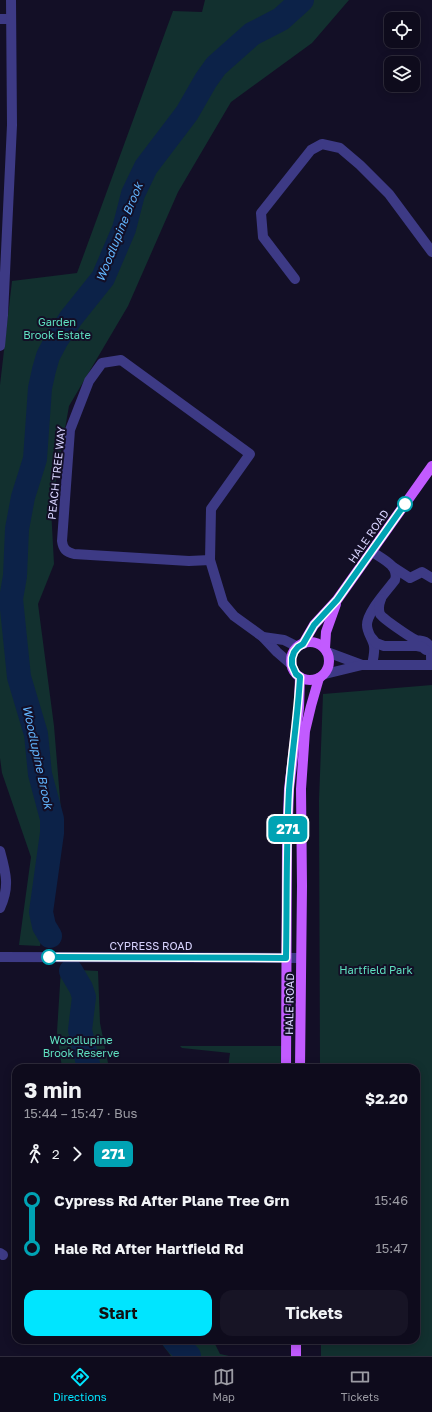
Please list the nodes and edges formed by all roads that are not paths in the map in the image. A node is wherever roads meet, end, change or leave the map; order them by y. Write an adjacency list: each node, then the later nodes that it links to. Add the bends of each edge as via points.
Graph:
1 (11, 0): 3 (street)
2 (0, 19): 3 (street)
3 (11, 19): 6 (street, via 12,125)
4 (432, 252): 5 (street, via 389,194 360,165 340,148 322,144 311,150 261,213 263,237)
5 (295, 279)
6 (0, 346)
7 (432, 466): 8 (main road, HALE ROAD)
8 (371, 551): 10 (street); 13 (main road, HALE ROAD)
9 (210, 560): 9 (street, PEACH TREE WAY, via 211,509 250,454 121,360 102,363 89,381 70,430 63,547 74,554); 14 (street, PEACH TREE WAY, via 223,603 234,616)
10 (393, 567): 11 (street, via 410,578 422,572); 12 (street, via 396,572 395,580)
11 (432, 578)
12 (381, 599): 15 (street, via 368,620); 16 (street, via 379,610 384,618 416,640)
13 (337, 600): 17 (main road, HALE ROAD, via 314,625); 18 (main road, HALE ROAD, via 326,632)
14 (263, 637): 17 (street, PEACH TREE WAY); 20 (street, PEACH TREE WAY)
15 (372, 638): 16 (street, via 384,646); 21 (street, via 375,653)
16 (425, 642): 19 (street, via 431,648)
17 (301, 645): 18 (main road, via 314,643); 20 (main road, HALE ROAD, via 292,658)
18 (326, 650): 21 (street); 22 (main road, HALE ROAD, via 328,668)
19 (431, 662): 21 (street)
20 (292, 665): 23 (main road)
21 (367, 665): 22 (street)
22 (322, 676): 23 (main road, via 313,680); 28 (main road, HALE ROAD, via 310,706 305,731 301,790)
23 (300, 677): 27 (main road, HALE ROAD, via 287,846)
24 (0, 851): 25 (street, via 7,889)
25 (0, 908)
26 (0, 957): 27 (street, CYPRESS ROAD)
27 (286, 958): 28 (street, CYPRESS ROAD); 29 (main road, HALE ROAD)
28 (301, 958): 30 (main road, HALE ROAD)
29 (286, 1064)
30 (300, 1064)
31 (296, 1344): 32 (main road)
32 (296, 1356)

